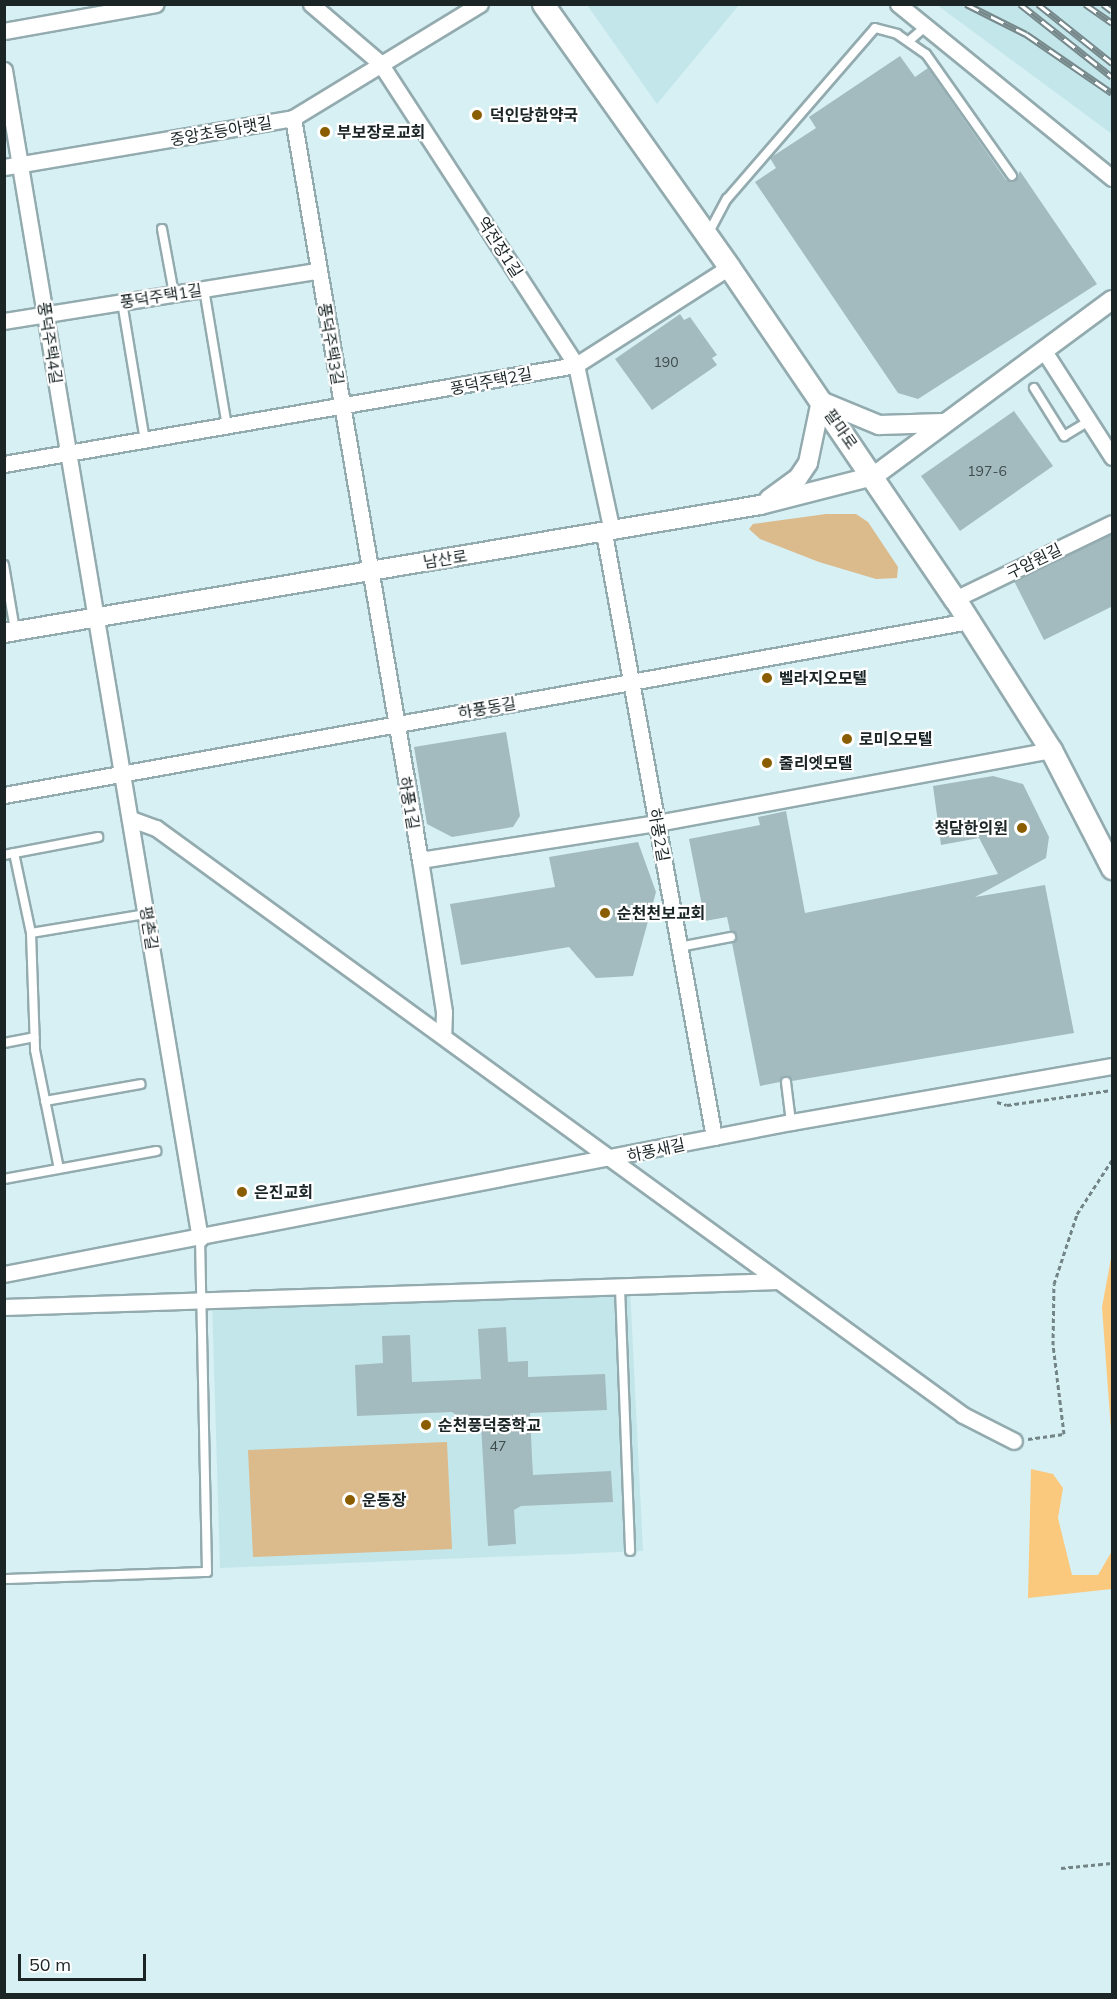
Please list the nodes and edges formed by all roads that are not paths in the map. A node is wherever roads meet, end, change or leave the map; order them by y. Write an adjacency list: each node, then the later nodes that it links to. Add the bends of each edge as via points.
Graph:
1 (156, 4): 7 (street)
2 (311, 4): 9 (street, 역전장1길)
3 (480, 4): 9 (street, 중앙초등아랫길)
4 (898, 4): 6 (street)
5 (543, 5): 17 (main road, 팔마로)
6 (925, 27): 8 (lane); 15 (street)
7 (4, 31)
8 (909, 41): 14 (lane, via 939,68); 17 (lane, via 881,28 865,34 727,199)
9 (380, 63): 11 (street, 중앙초등아랫길); 27 (street, 역전장1길)
10 (4, 70): 12 (street, 풍덕주택4길)
11 (293, 118): 12 (street, 중앙초등아랫길); 19 (street, 풍덕주택3길)
12 (21, 164): 13 (street, 중앙초등아랫길); 24 (street, 풍덕주택4길)
13 (4, 167)
14 (1012, 176)
15 (1113, 178)
16 (162, 229): 21 (lane)
17 (707, 235): 18 (main road, 팔마로)
18 (729, 267): 27 (street, 풍덕주택2길); 29 (main road, 팔마로)
19 (317, 271): 20 (street, 풍덕주택1길); 30 (street, 풍덕주택3길)
20 (204, 289): 21 (street, 풍덕주택1길); 33 (lane)
21 (174, 294): 23 (street, 풍덕주택1길)
22 (1113, 300): 26 (street)
23 (122, 302): 24 (street, 풍덕주택1길); 34 (lane)
24 (46, 315): 25 (street, 풍덕주택1길); 35 (street, 풍덕주택4길)
25 (4, 321)
26 (1044, 351): 31 (street); 32 (street)
27 (576, 365): 30 (street, 풍덕주택2길); 41 (street, 역전장1길)
28 (1034, 388): 31 (lane, via 1064,436)
29 (821, 401): 32 (street, via 879,425); 38 (main road, 팔마로); 39 (street, via 808,463 798,478)
30 (342, 408): 33 (street, 풍덕주택2길); 43 (street, 풍덕주택3길)
31 (1089, 421): 36 (street)
32 (946, 422): 38 (street)
33 (227, 426): 34 (street, 풍덕주택2길)
34 (145, 441): 35 (street, 풍덕주택2길)
35 (69, 454): 37 (street, 풍덕주택2길); 45 (street, 풍덕주택4길)
36 (1113, 457)
37 (4, 464)
38 (873, 476): 39 (street, 남산로); 44 (main road, 팔마로)
39 (760, 505): 41 (street, 남산로)
40 (1113, 524): 44 (street, 구암원길)
41 (608, 532): 43 (street, 남산로); 48 (street, 하풍2길)
42 (4, 565): 47 (lane, 남산로)
43 (370, 571): 45 (street, 남산로); 49 (street, 하풍1길)
44 (955, 599): 46 (main road, 팔마로)
45 (95, 618): 47 (street, 남산로); 51 (street, 평촌길)
46 (969, 621): 48 (street, 하풍동길); 50 (main road, 팔마로)
47 (10, 632)
48 (630, 682): 49 (street, 하풍동길); 54 (street, 하풍2길)
49 (395, 724): 51 (street, 하풍동길); 58 (street, 하풍1길)
50 (1051, 750): 54 (street); 59 (main road, 팔마로)
51 (123, 773): 52 (street, 하풍동길); 53 (street, 평촌길)
52 (4, 795)
53 (131, 819): 60 (street, 평촌길); 64 (street, via 156,828)
54 (657, 823): 58 (street); 63 (street, 하풍2길)
55 (98, 837): 56 (lane)
56 (14, 853): 57 (lane); 61 (lane)
57 (4, 855)
58 (420, 860): 64 (street, 하풍1길, via 444,1012)
59 (1113, 868)
60 (146, 914): 61 (lane); 77 (street, 평촌길)
61 (31, 933): 65 (lane)
62 (731, 937): 63 (lane)
63 (679, 947): 72 (street, 하풍2길)
64 (443, 1035): 74 (street)
65 (34, 1037): 66 (lane); 70 (lane)
66 (4, 1043)
67 (1112, 1065): 71 (street, 하풍새길)
68 (786, 1082): 71 (lane)
69 (141, 1084): 70 (lane)
70 (45, 1101): 75 (lane)
71 (791, 1122): 72 (street, 하풍새길)
72 (714, 1137): 74 (street, 하풍새길)
73 (156, 1151): 75 (lane)
74 (613, 1159): 77 (street, 하풍새길); 79 (street)
75 (59, 1169): 76 (lane)
76 (4, 1179)
77 (200, 1239): 78 (street, 하풍새길); 81 (lane)
78 (4, 1274)
79 (778, 1281): 80 (street); 83 (street, via 963,1415)
80 (620, 1288): 81 (street); 84 (lane)
81 (198, 1301): 82 (street); 85 (lane, via 207,1572)
82 (4, 1307)
83 (1014, 1441)
84 (630, 1551)
85 (4, 1579)

